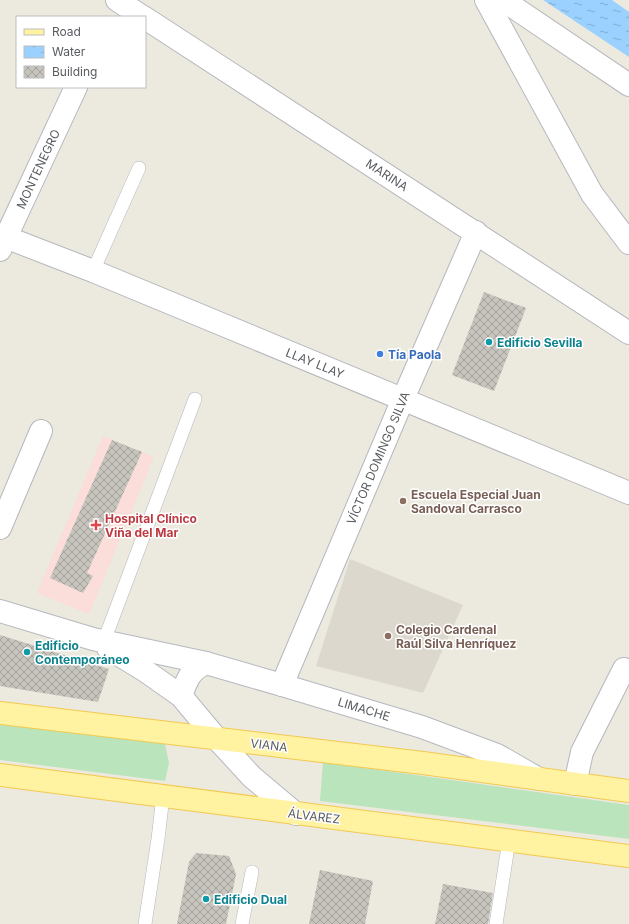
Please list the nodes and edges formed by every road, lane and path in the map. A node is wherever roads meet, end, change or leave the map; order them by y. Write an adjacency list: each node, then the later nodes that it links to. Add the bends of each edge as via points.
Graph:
1 (116, 0): 4 (street); 5 (street, MARINA)
2 (486, 0): 12 (street, via 592,194)
3 (503, 0): 7 (street)
4 (108, 16)
5 (141, 16)
6 (146, 19): 10 (street, MARINA)
7 (629, 85)
8 (76, 88): 11 (street, MONTENEGRO)
9 (139, 168): 13 (lane)
10 (476, 232): 14 (street, MARINA); 16 (street, VÍCTOR DOMINGO SILVA)
11 (2, 241): 13 (street, LLAY LLAY)
12 (629, 243)
13 (93, 271): 16 (street, LLAY LLAY)
14 (629, 333)
15 (196, 399): 21 (lane)
16 (403, 399): 18 (street, LLAY LLAY); 24 (street, VÍCTOR DOMINGO SILVA)
17 (41, 430): 19 (street)
18 (629, 493)
19 (0, 528)
20 (0, 611): 21 (street, LIMACHE)
21 (98, 640): 22 (street, LIMACHE); 25 (street, LIMACHE)
22 (206, 663): 24 (street, LIMACHE); 25 (street, via 191,674)
23 (624, 669): 30 (street, via 582,752)
24 (282, 684): 29 (street, LIMACHE, via 422,727 497,755)
25 (181, 696): 27 (street, LIMACHE)
26 (0, 713): 27 (main road, VIANA)
27 (217, 740): 29 (main road, VIANA); 33 (street, LIMACHE, via 252,778)
28 (0, 775): 32 (main road, ÁLVAREZ)
29 (539, 778): 30 (main road, LIMACHE)
30 (575, 784): 31 (main road, LIMACHE)
31 (629, 791)
32 (163, 796): 33 (main road, ÁLVAREZ); 37 (lane)
33 (296, 814): 34 (main road, ÁLVAREZ)
34 (510, 840): 35 (main road, ÁLVAREZ); 39 (lane)
35 (629, 856)
36 (252, 872): 38 (lane)
37 (145, 924)
38 (242, 924)
39 (496, 924)

